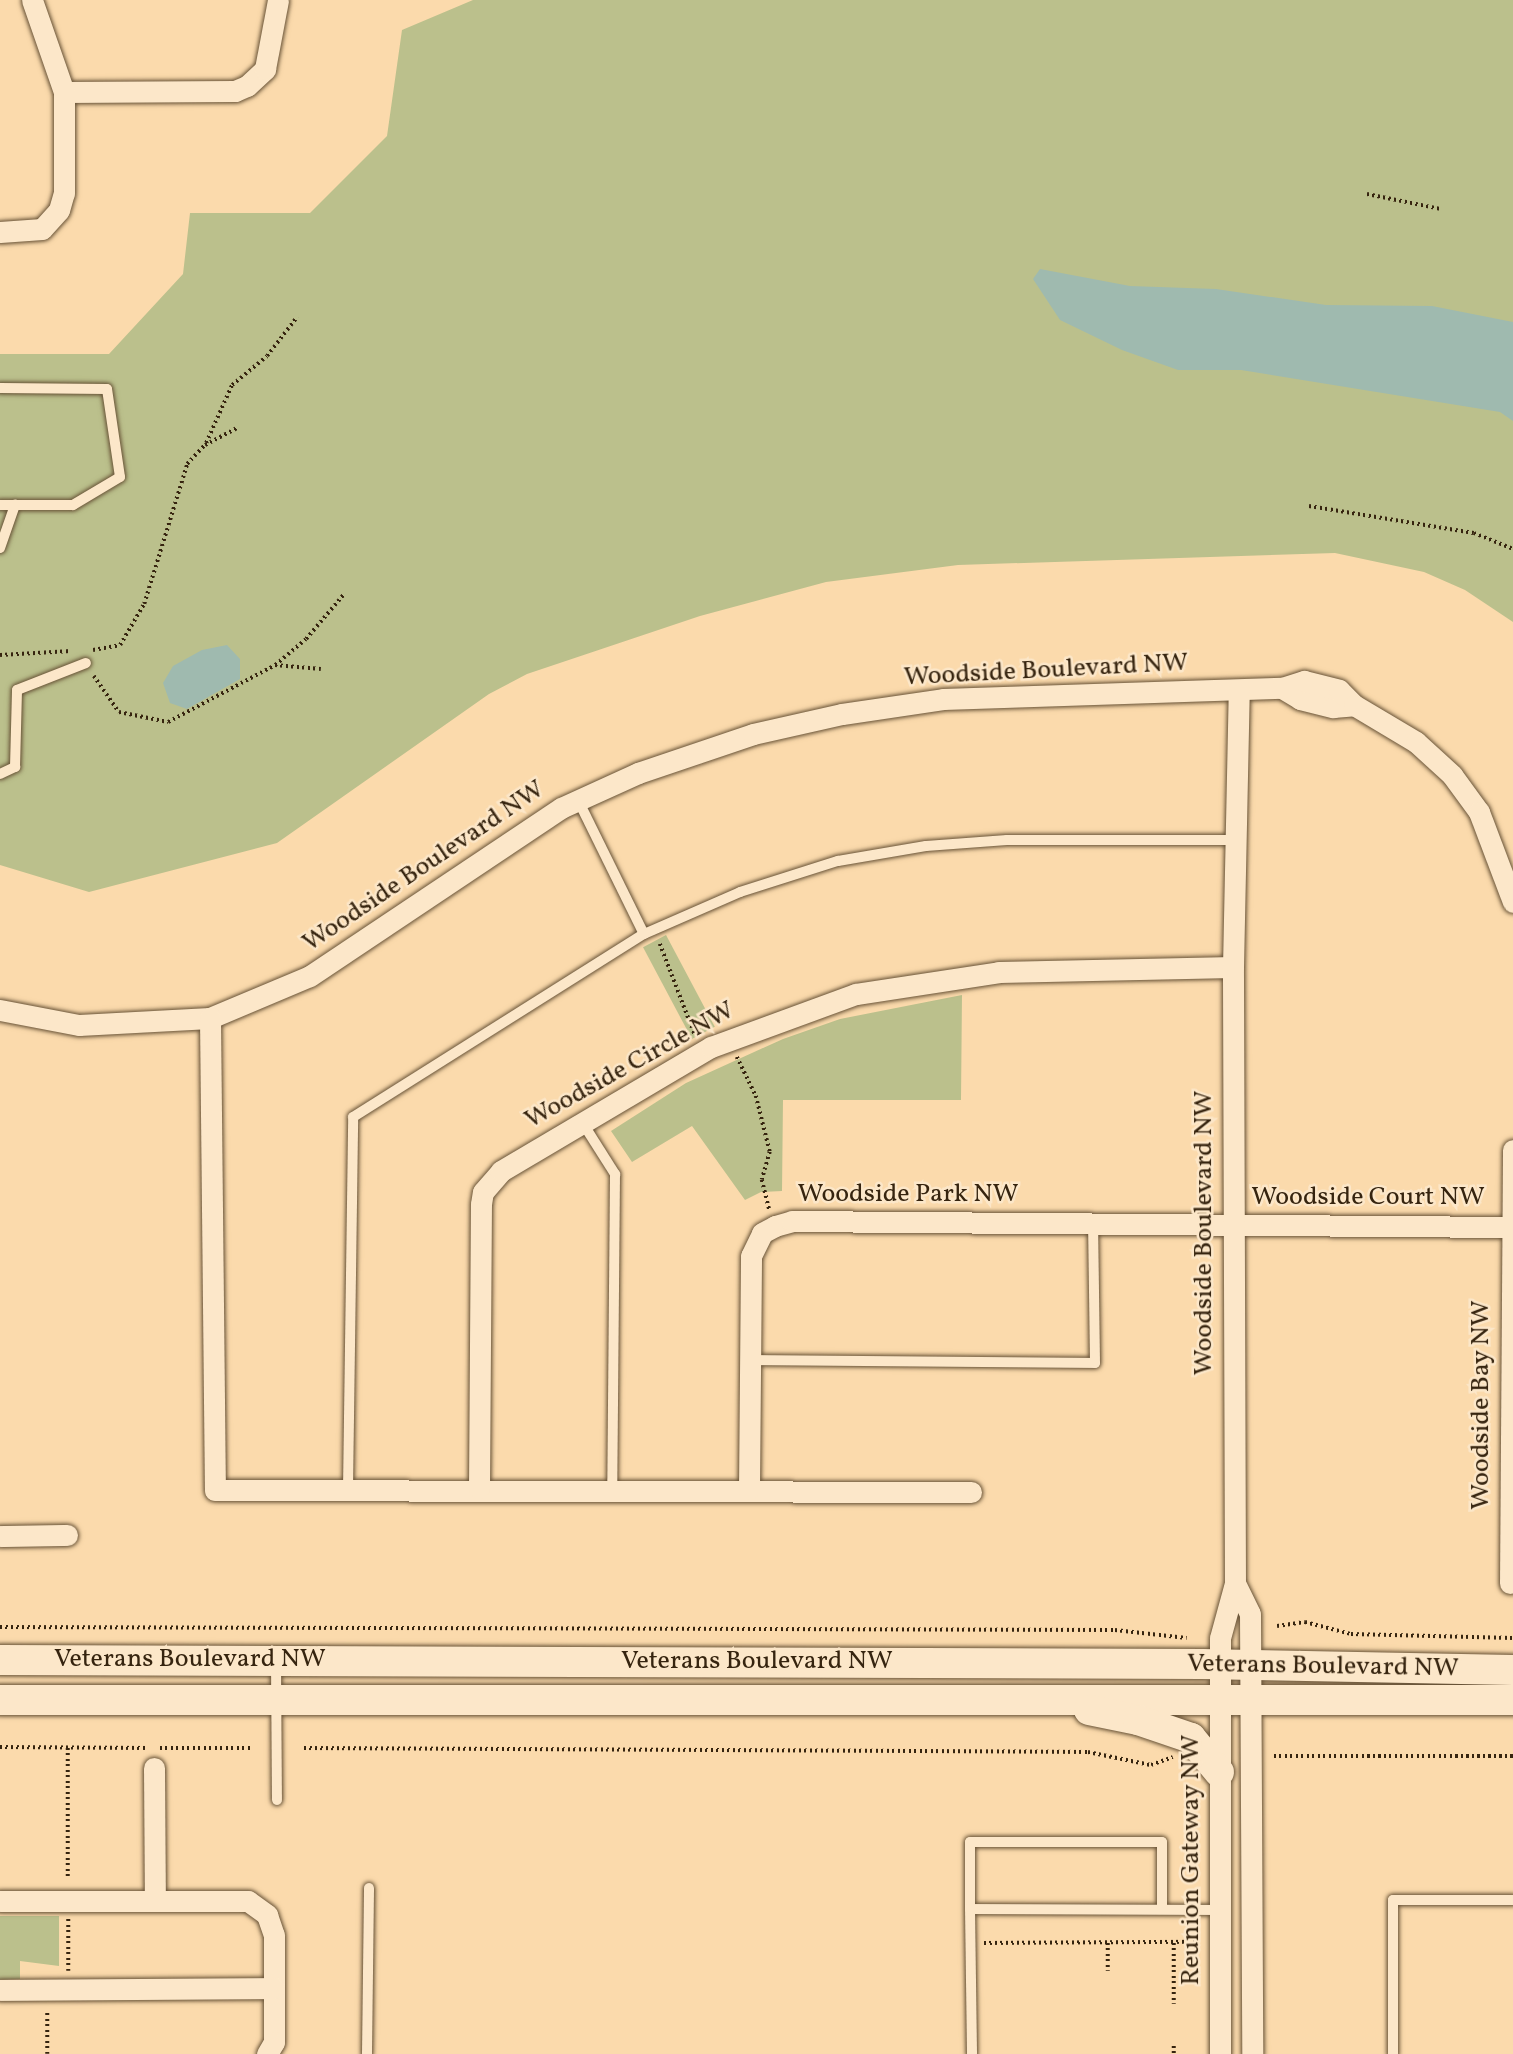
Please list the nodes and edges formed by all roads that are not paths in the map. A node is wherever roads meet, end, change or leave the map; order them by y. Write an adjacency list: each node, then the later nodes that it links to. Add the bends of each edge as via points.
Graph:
1 (32, 0): 3 (street)
2 (278, 0): 3 (street, via 265,69 247,86 235,91)
3 (64, 92): 4 (street, via 64,193 59,210 42,229)
4 (0, 232)
5 (0, 388): 7 (lane, via 107,389 120,477 73,505)
6 (0, 505): 7 (lane)
7 (15, 505): 8 (lane)
8 (0, 548)
9 (86, 663): 11 (lane, via 17,690 15,766)
10 (1239, 690): 12 (street, Woodside Boulevard NW, via 1010,695 842,714 741,739 638,773); 13 (street, Woodside Boulevard NW); 14 (street, via 1282,688 1311,702 1354,705 1416,742 1452,775 1479,812)
11 (0, 774)
12 (578, 800): 15 (lane); 18 (street, Woodside Boulevard NW, via 485,855 310,976)
13 (1236, 840): 15 (lane, via 1007,840 913,848 838,860 740,892); 16 (street, Woodside Boulevard NW)
14 (1513, 902)
15 (649, 931): 27 (lane, via 353,1117)
16 (1233, 967): 19 (street, Woodside Circle NW, via 1057,969 927,981 856,994 704,1051); 22 (street, Woodside Boulevard NW)
17 (0, 1010): 18 (street, Woodside Boulevard NW, via 79,1025)
18 (210, 1018): 27 (street, via 215,1490)
19 (582, 1122): 25 (street, Woodside Circle NW, via 501,1171 483,1192); 26 (lane, via 615,1174)
20 (1513, 1150): 23 (street, Woodside Court NW)
21 (1093, 1223): 22 (street, Woodside Park NW); 24 (street, Woodside Park NW, via 792,1221 773,1227 762,1233 751,1256); 24 (lane, via 1095,1363)
22 (1232, 1225): 23 (street, Woodside Court NW); 32 (street, Woodside Boulevard NW)
23 (1510, 1227): 33 (street, Woodside Bay NW)
24 (750, 1360): 28 (street, Woodside Park NW)
25 (480, 1488): 26 (street); 27 (street)
26 (612, 1488): 28 (street)
27 (348, 1489)
28 (749, 1489): 29 (street)
29 (971, 1492)
30 (67, 1535): 31 (street)
31 (0, 1536)
32 (1235, 1583): 36 (street, Woodside Boulevard NW, via 1225,1612); 37 (street, Woodside Boulevard NW, via 1250,1614)
33 (1510, 1583)
34 (0, 1660): 35 (main road, Veterans Boulevard NW)
35 (276, 1661): 36 (main road, Veterans Boulevard NW); 43 (lane)
36 (1220, 1665): 37 (main road, Veterans Boulevard NW); 40 (street, Reunion Gateway NW)
37 (1250, 1667): 38 (main road, Veterans Boulevard NW); 41 (street)
38 (1513, 1670)
39 (1016, 1696): 40 (main road, Veterans Boulevard NW); 43 (main road, Veterans Boulevard NW, via 845,1703); 46 (main road, via 1173,1730 1191,1738)
40 (1220, 1698): 41 (main road, Veterans Boulevard NW); 46 (street, Reunion Gateway NW)
41 (1250, 1698): 44 (main road, Veterans Boulevard NW); 61 (street)
42 (0, 1700): 43 (main road, Veterans Boulevard NW)
43 (277, 1700): 47 (lane)
44 (1513, 1700)
45 (154, 1768): 51 (street)
46 (1219, 1772): 54 (street, Reunion Gateway NW)
47 (277, 1800)
48 (369, 1888): 58 (lane)
49 (1513, 1900): 62 (lane, via 1393,1900)
50 (0, 1901): 51 (street)
51 (155, 1901): 55 (street, via 248,1900 257,1906 267,1915 274,1935)
52 (971, 1909): 53 (lane); 53 (lane, via 971,1842 1162,1842); 59 (lane)
53 (1162, 1909): 54 (lane)
54 (1220, 1910): 60 (street, Reunion Gateway NW)
55 (274, 1988): 56 (street); 57 (street, via 274,2042)
56 (0, 1990)
57 (267, 2054)
58 (367, 2054)
59 (972, 2054)
60 (1220, 2054)
61 (1252, 2054)
62 (1393, 2054)

